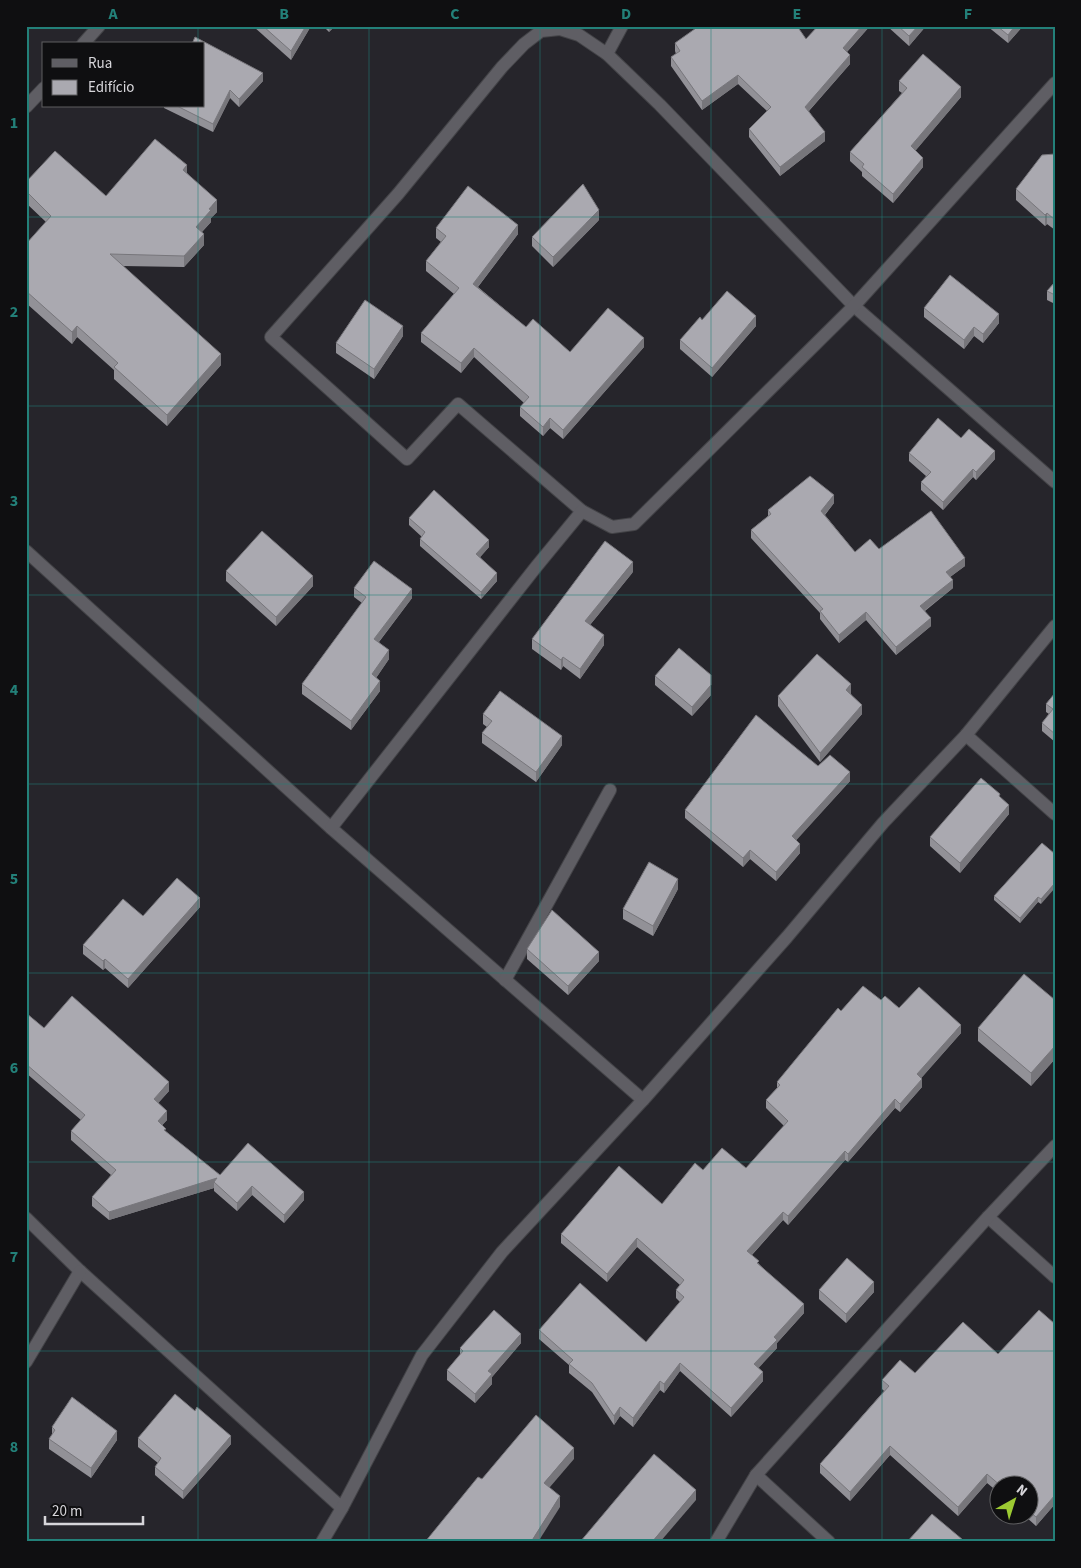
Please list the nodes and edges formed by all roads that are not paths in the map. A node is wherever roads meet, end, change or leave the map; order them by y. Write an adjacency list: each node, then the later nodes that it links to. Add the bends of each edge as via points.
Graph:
1 (99, 26): 3 (street)
2 (622, 26): 4 (street)
3 (85, 42)
4 (607, 54): 8 (street); 10 (street, via 579,35 560,29 541,31 524,44 398,194 271,337 407,459 458,404)
5 (1055, 83): 8 (street)
6 (42, 90): 7 (street)
7 (26, 107)
8 (854, 306): 9 (street); 10 (street, via 634,524 612,527)
9 (1055, 482)
10 (582, 511): 16 (street)
11 (26, 551): 16 (street)
12 (1055, 626): 13 (street)
13 (966, 735): 15 (street); 18 (street, via 883,823 781,945)
14 (610, 790): 17 (street)
15 (1055, 814)
16 (330, 828): 17 (street)
17 (505, 980): 18 (street)
18 (642, 1100): 26 (street, via 502,1252 422,1355)
19 (1055, 1146): 20 (street)
20 (988, 1217): 23 (street); 25 (street)
21 (26, 1218): 22 (street)
22 (80, 1271): 24 (street); 26 (street)
23 (1055, 1277)
24 (26, 1362)
25 (756, 1475): 28 (street); 29 (street)
26 (342, 1508): 27 (street)
27 (322, 1542)
28 (716, 1542)
29 (829, 1542)

